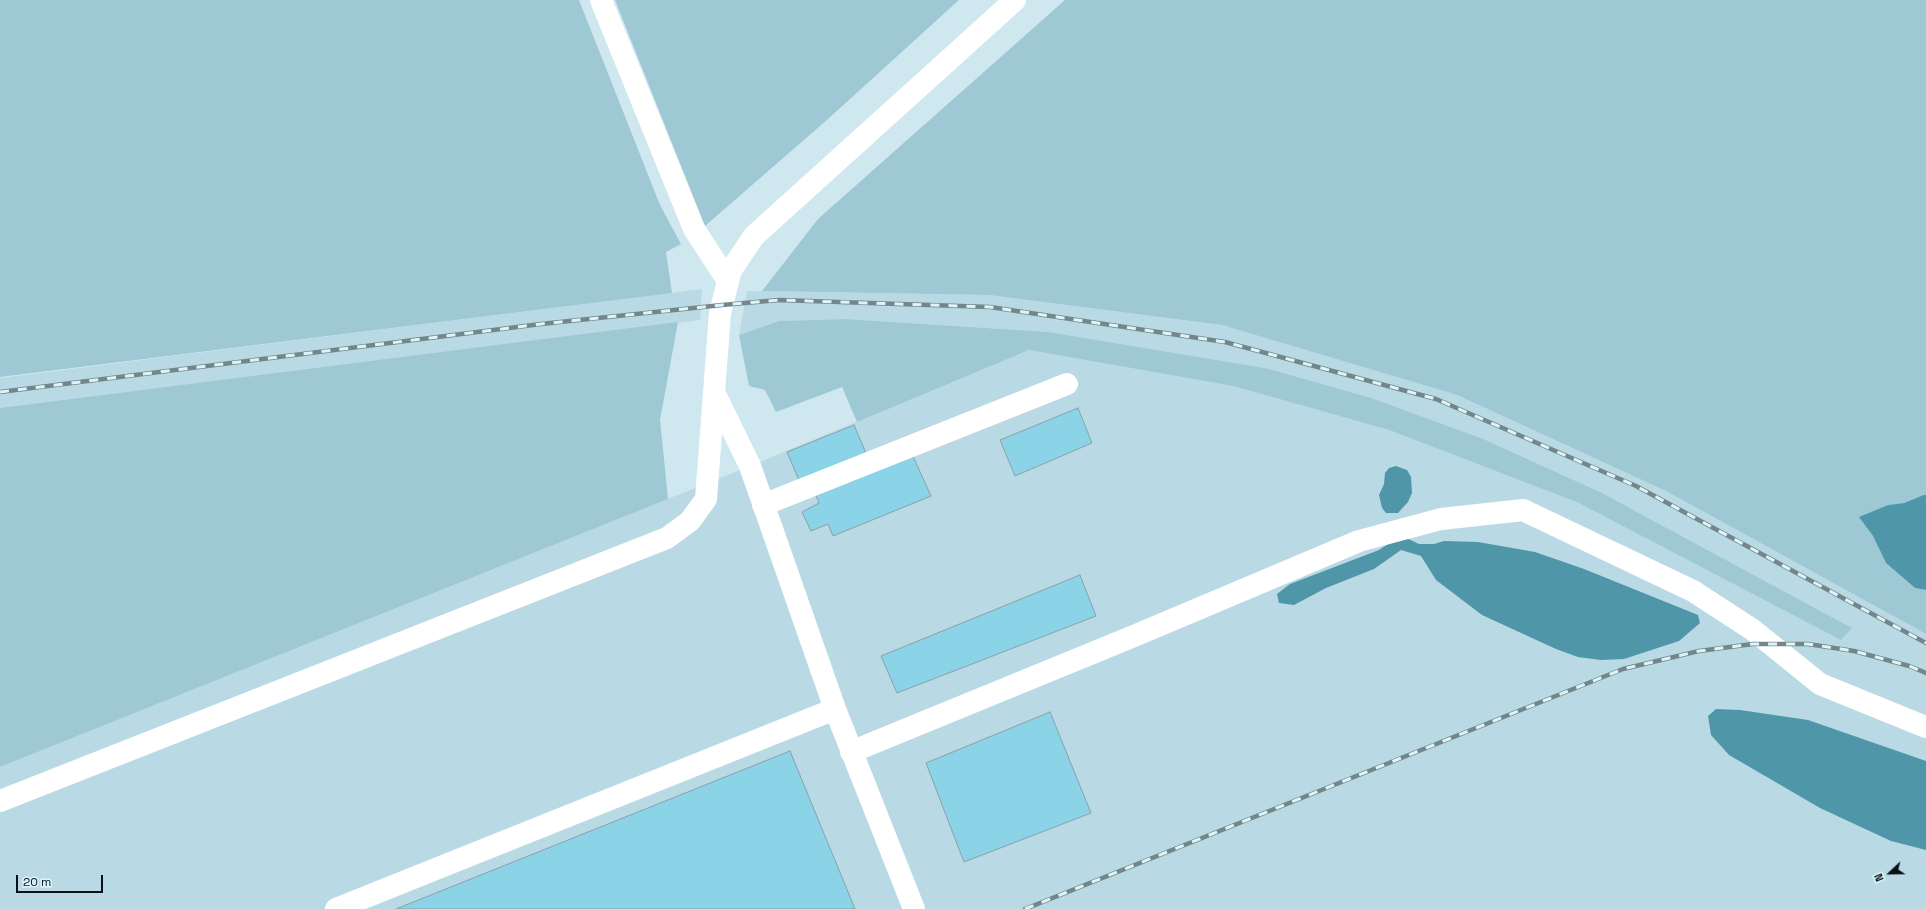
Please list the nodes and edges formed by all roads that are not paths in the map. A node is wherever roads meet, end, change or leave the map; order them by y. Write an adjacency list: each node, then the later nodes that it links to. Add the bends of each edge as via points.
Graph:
1 (600, 0): 3 (street, via 694,230)
2 (1015, 0): 3 (street, via 754,236 731,270)
3 (728, 281): 5 (street, via 720,313)
4 (1067, 384): 6 (street)
5 (714, 393): 6 (street, via 750,466); 10 (street, via 706,499 690,521 667,538)
6 (763, 505): 7 (street)
7 (834, 710): 9 (street); 11 (street)
8 (1926, 728): 9 (street, via 1820,684 1753,630 1694,590 1523,510 1441,519 1358,541)
9 (851, 752): 12 (street)
10 (0, 801)
11 (336, 909)
12 (914, 909)

